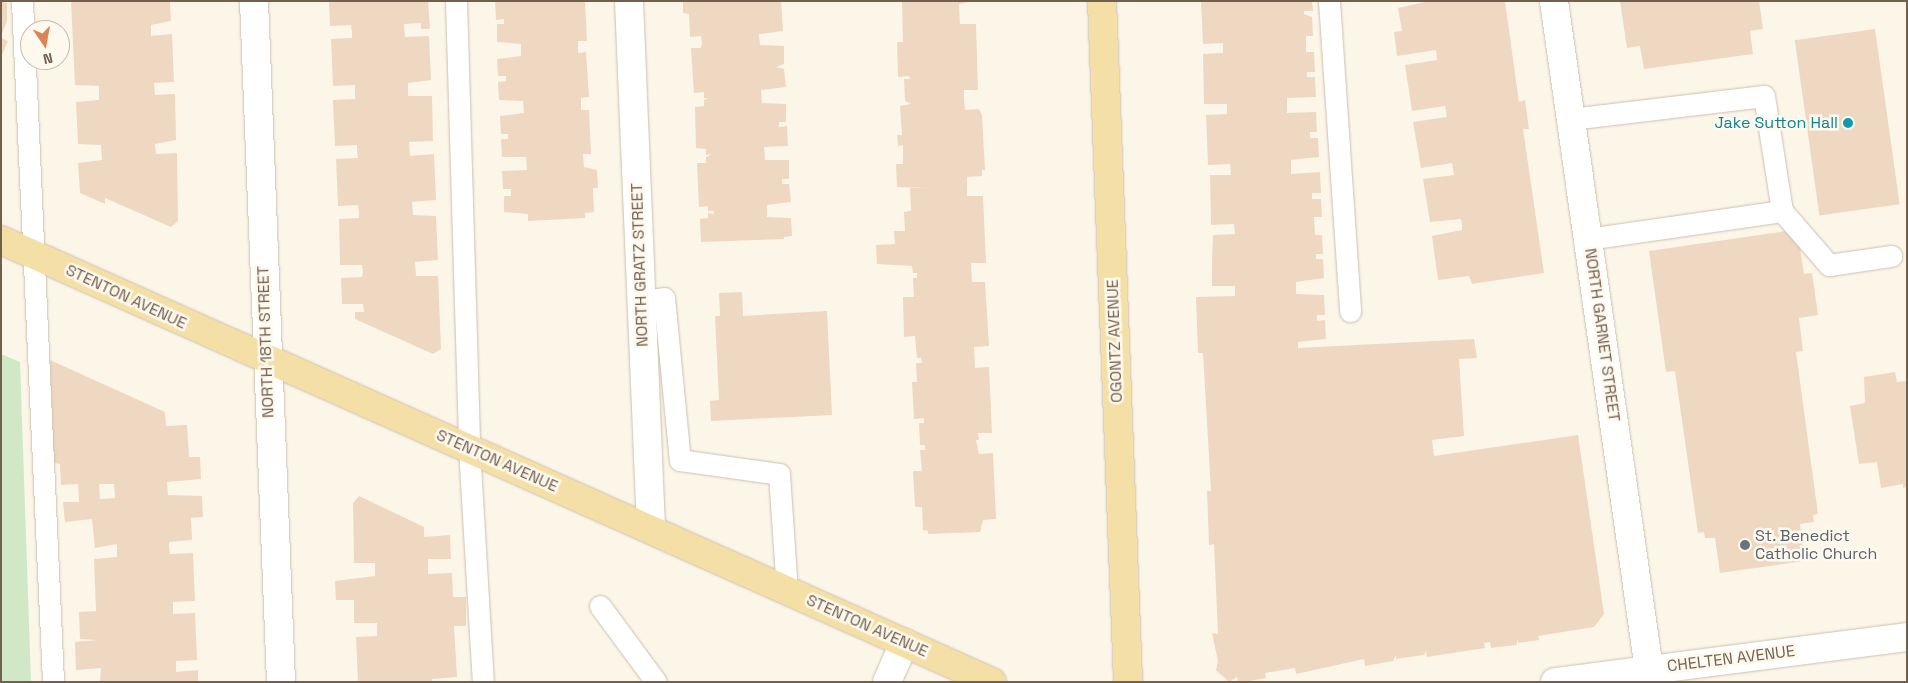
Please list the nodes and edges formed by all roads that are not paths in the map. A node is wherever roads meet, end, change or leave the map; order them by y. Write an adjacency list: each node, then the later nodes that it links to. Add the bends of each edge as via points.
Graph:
1 (22, 1): 12 (lane)
2 (254, 1): 16 (street, NORTH 18TH STREET)
3 (456, 1): 17 (lane)
4 (629, 1): 14 (street, NORTH GRATZ STREET)
5 (1102, 1): 30 (main road, OGONTZ AVENUE)
6 (1329, 1): 15 (lane)
7 (1554, 1): 8 (street, NORTH GARNET STREET)
8 (1570, 119): 9 (lane, via 1764,96); 10 (street, NORTH GARNET STREET)
9 (1782, 211): 10 (lane); 13 (lane, via 1829,265)
10 (1588, 239): 23 (street, NORTH GARNET STREET)
11 (1, 240): 12 (main road, STENTON AVENUE)
12 (32, 254): 16 (main road, STENTON AVENUE); 24 (lane)
13 (1891, 256)
14 (642, 301): 18 (street, NORTH GRATZ STREET); 19 (lane, via 664,298 680,460 779,474)
15 (1350, 311)
16 (266, 361): 17 (main road, STENTON AVENUE); 25 (street, NORTH 18TH STREET)
17 (469, 448): 18 (main road, STENTON AVENUE); 26 (lane)
18 (651, 529): 19 (main road, STENTON AVENUE)
19 (787, 590): 22 (main road, STENTON AVENUE)
20 (600, 606): 27 (lane)
21 (1907, 637): 23 (street, CHELTEN AVENUE)
22 (904, 643): 28 (street); 29 (main road, STENTON AVENUE)
23 (1649, 669): 31 (street, CHELTEN AVENUE)
24 (53, 682)
25 (280, 682)
26 (482, 682)
27 (656, 682)
28 (887, 682)
29 (992, 682)
30 (1128, 682)
31 (1555, 682)

